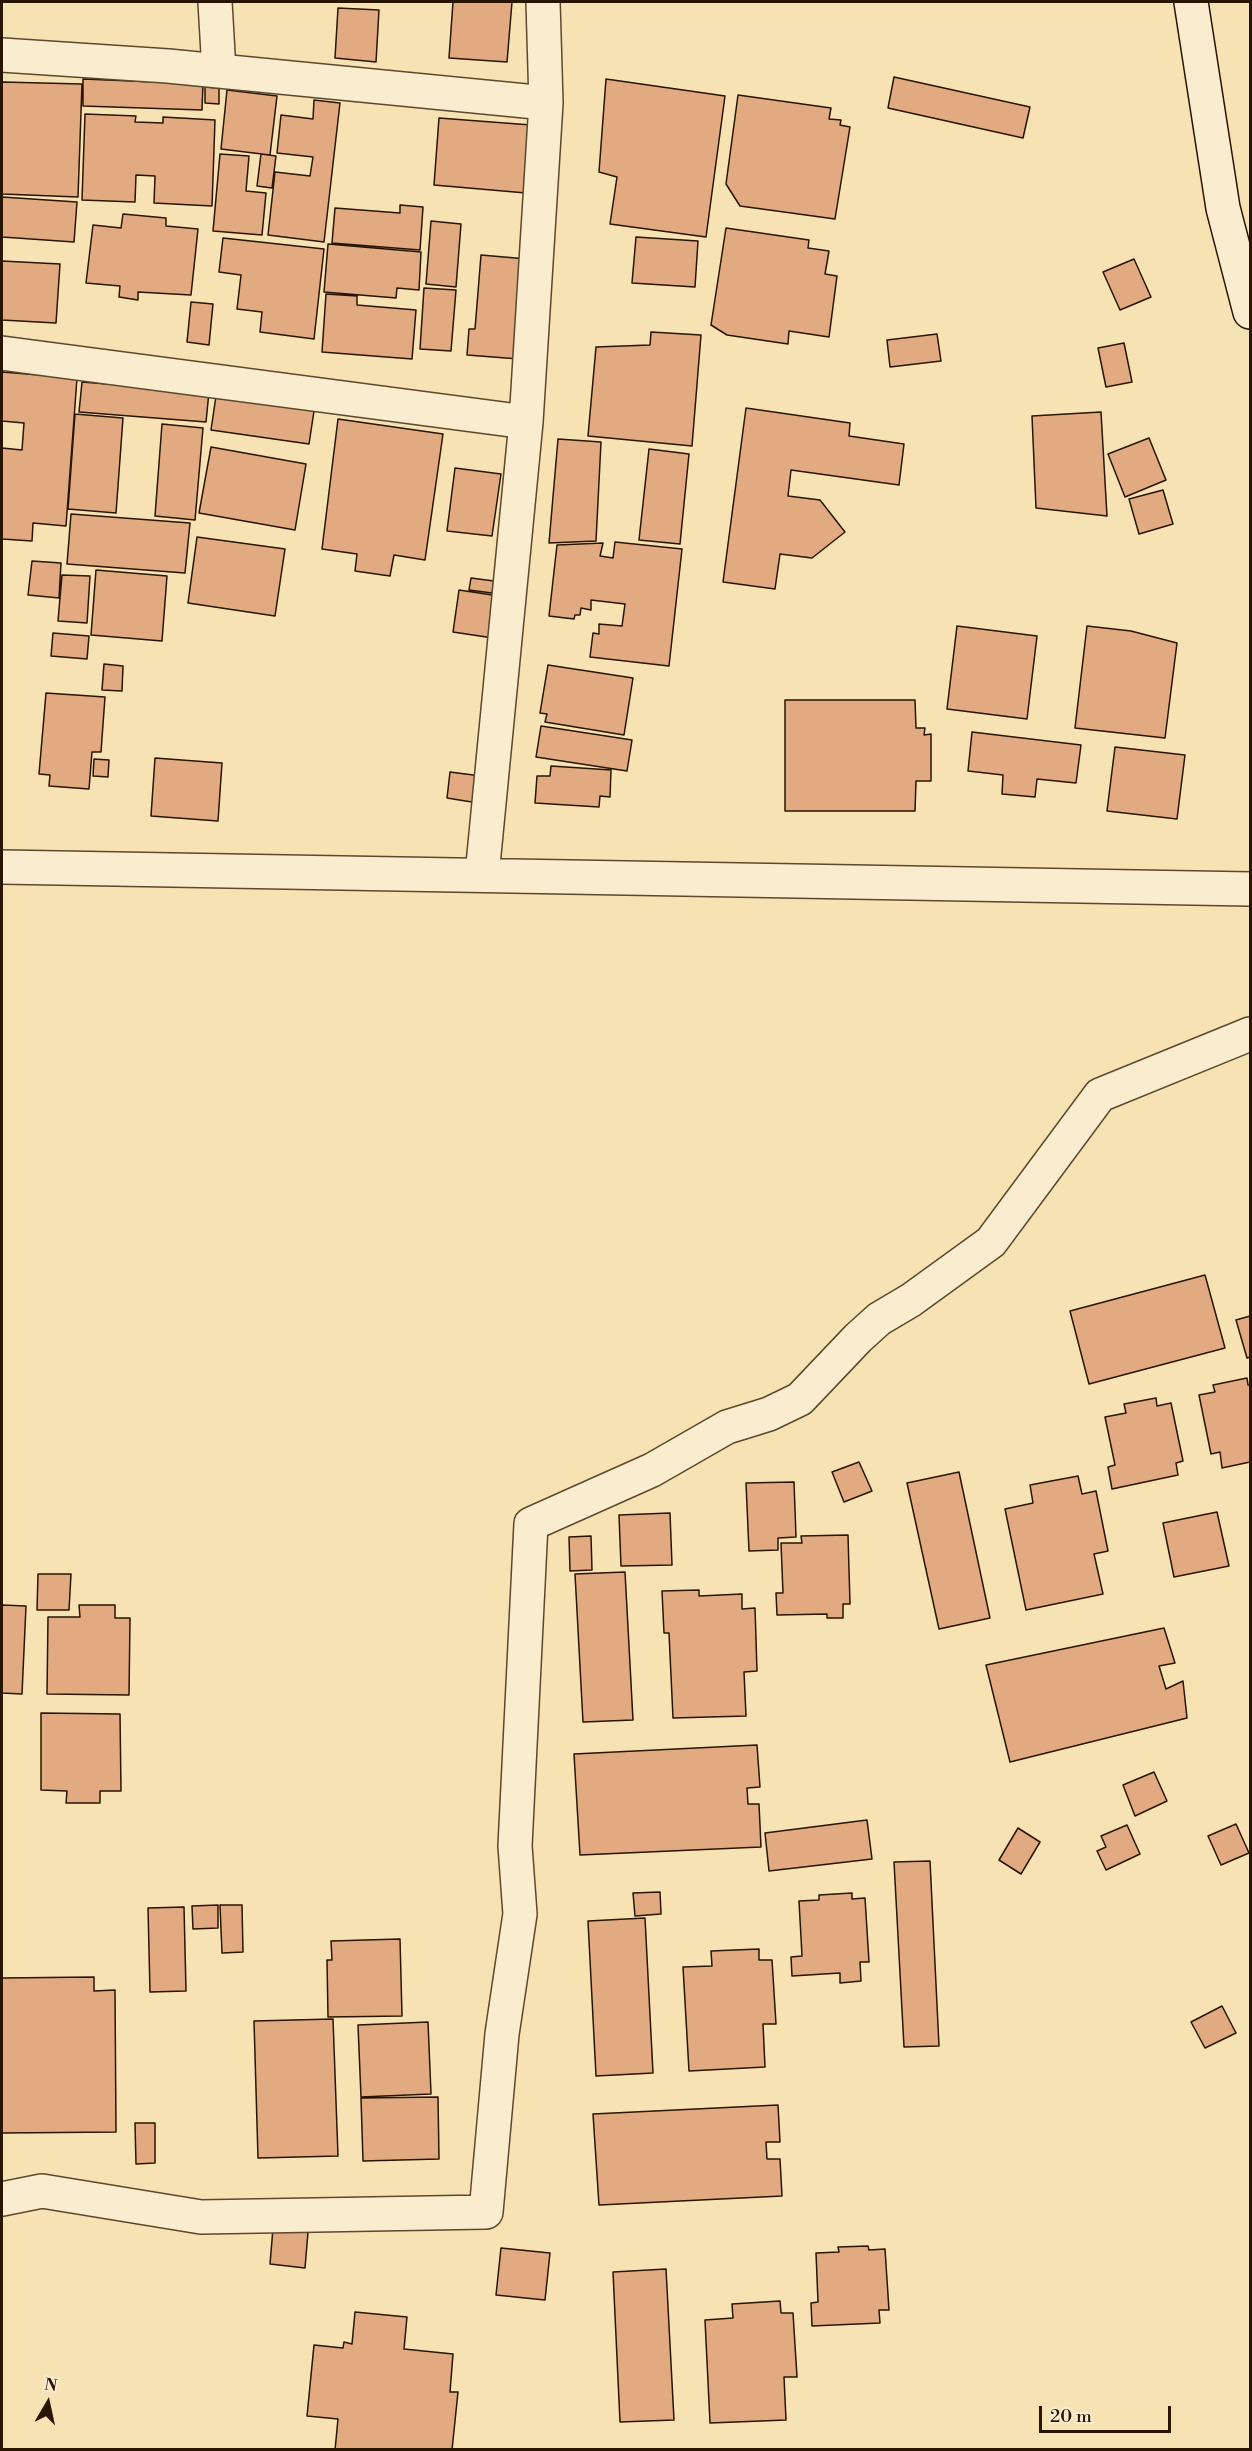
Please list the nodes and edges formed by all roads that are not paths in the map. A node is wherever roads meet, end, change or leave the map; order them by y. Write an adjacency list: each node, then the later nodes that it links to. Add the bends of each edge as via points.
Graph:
1 (215, 2): 5 (street)
2 (543, 2): 6 (street)
3 (1191, 2): 7 (street, via 1223,208)
4 (2, 55): 5 (street)
5 (219, 72): 6 (street)
6 (546, 103): 9 (street)
7 (1251, 312)
8 (2, 353): 9 (street)
9 (526, 422): 11 (street)
10 (2, 867): 11 (street)
11 (482, 875): 12 (street)
12 (1251, 889)
13 (1251, 1034): 14 (street, via 1100,1095 991,1242 879,1319 800,1398 769,1414 727,1427 652,1470 531,1524 515,1846 520,1914 502,2034 486,2212 201,2217 42,2191)
14 (2, 2199)

